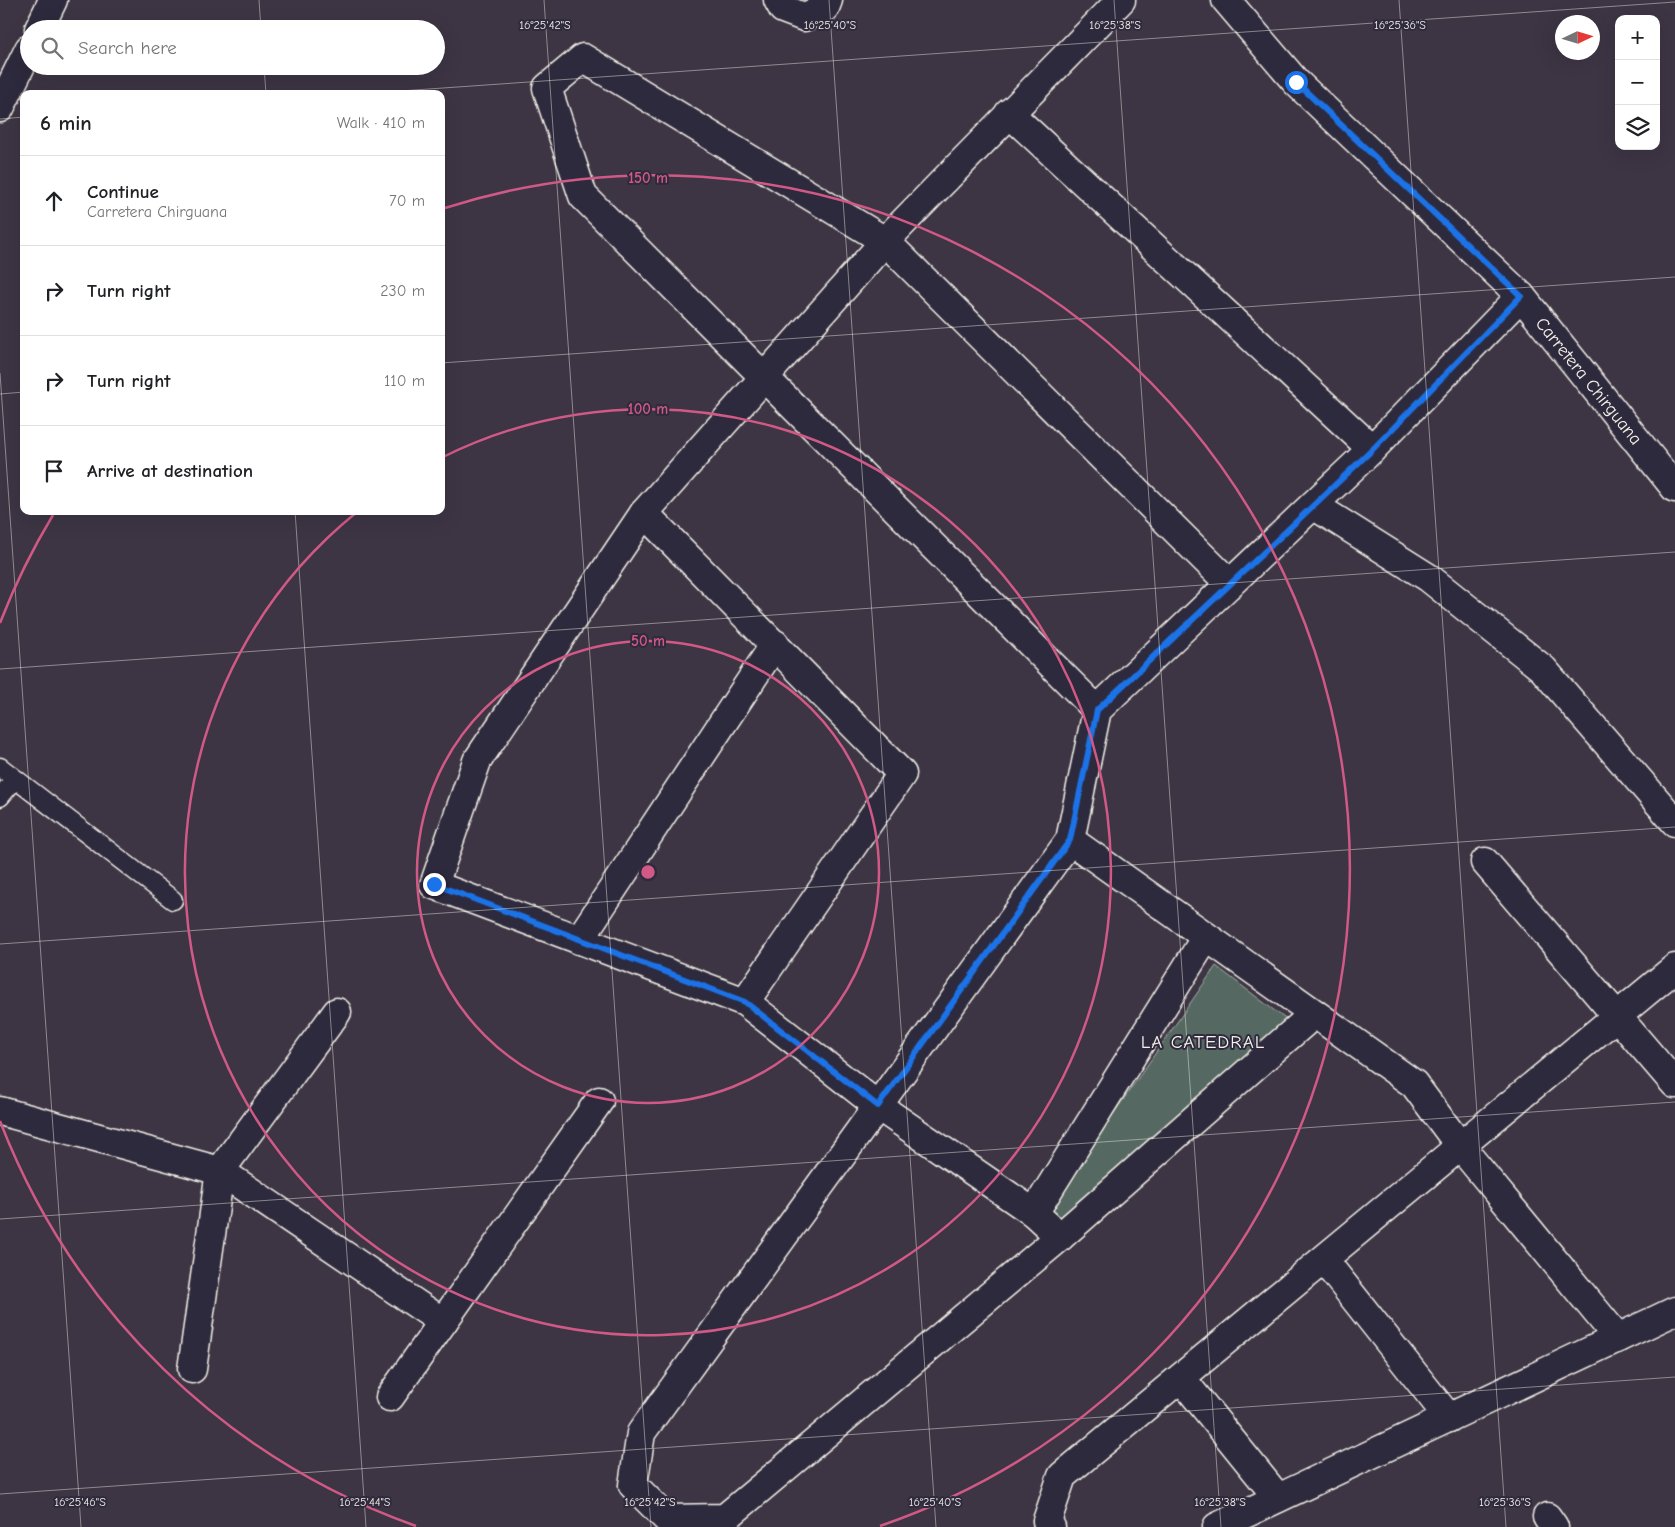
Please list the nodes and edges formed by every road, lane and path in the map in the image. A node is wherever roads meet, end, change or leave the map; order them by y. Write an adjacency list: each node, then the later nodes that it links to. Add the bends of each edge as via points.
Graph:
1 (53, 0): 6 (street)
2 (778, 0): 3 (street, via 782,9 804,17 824,8)
3 (828, 0)
4 (1121, 0): 9 (street)
5 (1226, 0): 11 (street, Carretera Chirguana, via 1296,82)
6 (43, 20)
7 (20, 67): 8 (street)
8 (0, 108)
9 (1009, 113): 10 (street); 13 (street)
10 (885, 241): 12 (street); 12 (street, via 583,58 547,88 583,196); 17 (street)
11 (1521, 296): 13 (street); 14 (street, Carretera Chirguana)
12 (764, 378): 16 (street); 19 (street)
13 (1372, 450): 15 (street)
14 (1675, 488)
15 (1313, 505): 17 (street); 23 (street, via 1429,578 1543,669)
16 (644, 513): 18 (street); 28 (street, via 477,761 434,884)
17 (1230, 584): 19 (street)
18 (775, 644): 28 (street); 30 (street, via 902,774)
19 (1097, 710): 24 (street)
20 (0, 767): 21 (lane)
21 (15, 779): 22 (lane); 26 (lane)
22 (0, 797)
23 (1675, 822)
24 (1070, 840): 27 (street); 36 (street)
25 (1484, 862): 33 (street)
26 (173, 900)
27 (1206, 937): 32 (street); 40 (street)
28 (579, 940): 30 (street)
29 (1675, 968): 33 (street)
30 (745, 1002): 36 (street)
31 (338, 1012): 39 (street)
32 (1314, 1014): 38 (street, via 1414,1084); 41 (street)
33 (1617, 1016): 34 (street); 38 (street)
34 (1675, 1084)
35 (599, 1101): 44 (street)
36 (878, 1106): 40 (street); 41 (street, via 641,1433 633,1485 667,1519 725,1518)
37 (0, 1111): 39 (street)
38 (1460, 1146): 42 (street); 45 (street)
39 (220, 1171): 44 (street); 46 (street)
40 (1034, 1212): 41 (street)
41 (1060, 1237)
42 (1324, 1260): 47 (street); 49 (street)
43 (1675, 1311): 45 (street)
44 (443, 1322): 48 (street)
45 (1618, 1338): 49 (street)
46 (192, 1369)
47 (1181, 1378): 50 (street); 51 (street, via 1062,1476 1047,1521)
48 (390, 1397)
49 (1449, 1418): 50 (street)
50 (1278, 1498): 52 (street)
51 (1051, 1527)
52 (1217, 1527)

